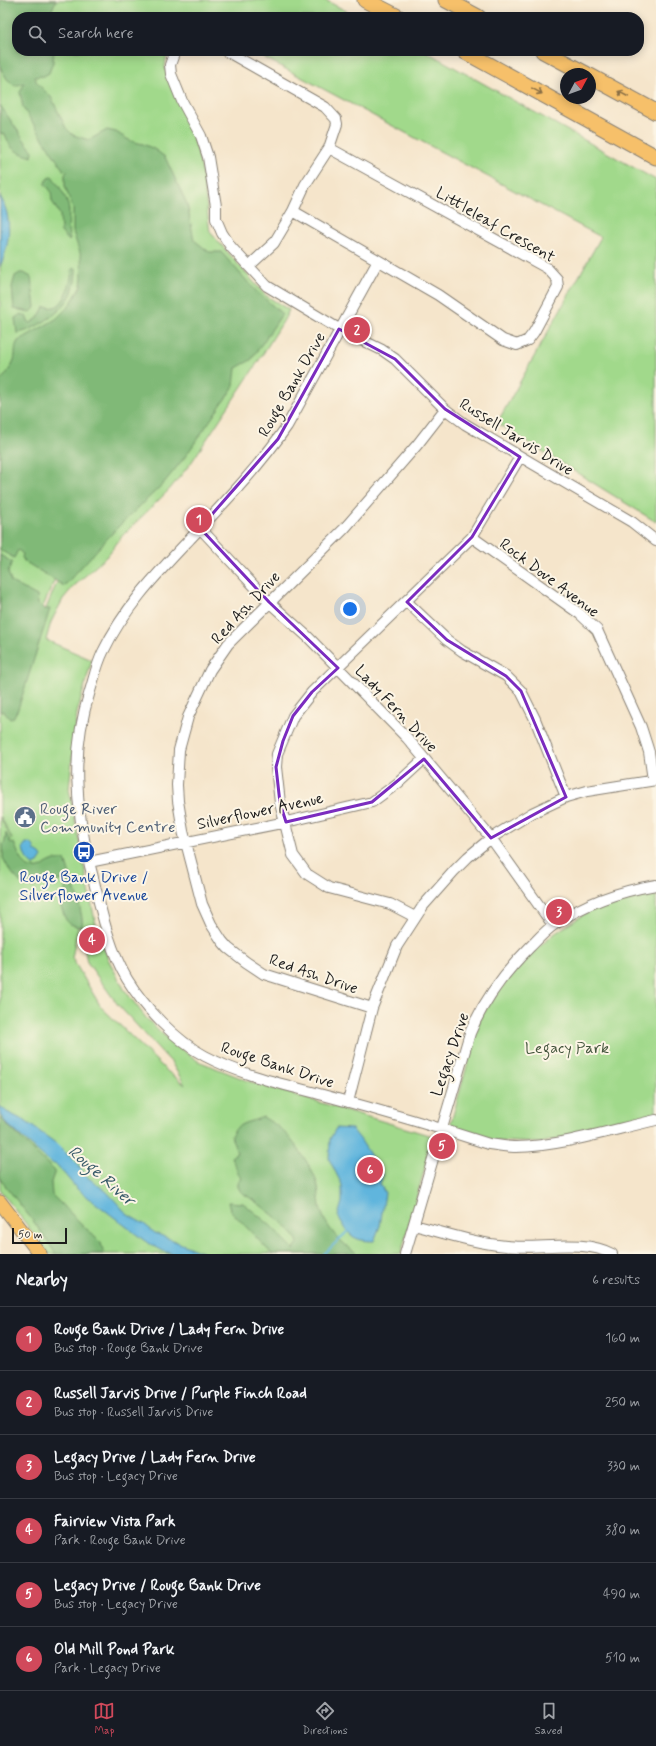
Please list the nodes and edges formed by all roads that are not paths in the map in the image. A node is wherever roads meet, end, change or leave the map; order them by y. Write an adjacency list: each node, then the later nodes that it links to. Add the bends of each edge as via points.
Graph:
1 (365, 0): 3 (highway)
2 (446, 0): 4 (highway)
3 (388, 12)
4 (469, 12)
5 (173, 56): 16 (street, Russell Jarvis Drive, via 170,65 171,74 182,101 202,136 208,157 216,219 230,247)
6 (235, 56): 12 (street, via 325,107 336,119 337,124)
7 (473, 56): 13 (highway, one-way to 13)
8 (552, 56): 9 (highway)
9 (575, 68)
10 (596, 79): 11 (highway, one-way to 10)
11 (656, 112)
12 (329, 148): 14 (street, via 305,185); 15 (street, Littleleaf Crescent, via 547,268 557,279 558,287 534,332 528,340 517,345 502,340 438,295)
13 (656, 157)
14 (293, 211): 15 (street, Littleleaf Crescent); 16 (street, via 274,243)
15 (378, 261): 17 (street, Rouge Bank Drive)
16 (249, 266): 17 (street, Russell Jarvis Drive, via 267,286)
17 (339, 329): 18 (street, Russell Jarvis Drive, via 395,359); 20 (street, Rouge Bank Drive, via 281,434 267,454)
18 (445, 409): 19 (street, Russell Jarvis Drive); 23 (street, Red Ash Drive, via 353,519)
19 (520, 457): 21 (street); 22 (street, Russell Jarvis Drive, via 632,522)
20 (200, 528): 23 (street, Lady Fern Drive); 32 (street, Rouge Bank Drive, via 143,589 128,610 103,652 84,706 76,769 83,838)
21 (472, 537): 24 (street); 27 (street, Rock Dove Avenue, via 580,614 597,630 641,727)
22 (656, 541)
23 (269, 602): 25 (street, Lady Fern Drive); 31 (street, Red Ash Drive, via 228,644 210,670 188,717 179,750 177,785)
24 (406, 602): 25 (street); 28 (street, via 447,640 506,676 521,692 533,713)
25 (338, 668): 26 (street, Lady Fern Drive); 29 (street, via 312,692 293,716 277,754 276,782)
26 (424, 758): 29 (street, Silverflower Avenue, via 398,783 372,802); 30 (street, Lady Fern Drive)
27 (654, 780): 28 (street)
28 (566, 797): 30 (street, via 532,813)
29 (286, 822): 31 (street, Silverflower Avenue); 34 (street, via 292,855 307,874 329,888 390,904)
30 (492, 838): 34 (street, via 468,857); 35 (street, Lady Fern Drive)
31 (186, 841): 32 (street, Silverflower Avenue); 36 (street, Red Ash Drive, via 202,904 211,924 228,948 264,974)
32 (89, 862): 37 (street, Rouge Bank Drive, via 112,949 144,1004 164,1025 202,1055 223,1065)
33 (656, 885): 35 (street, Legacy Drive, via 630,889 610,896 572,913)
34 (414, 917): 36 (street, via 397,946)
35 (553, 925): 39 (street, Legacy Drive, via 512,965 478,1013)
36 (372, 1008): 37 (street)
37 (348, 1102): 39 (street, Rouge Bank Drive)
38 (656, 1120): 39 (street, Rouge Bank Drive, via 561,1142 516,1147 489,1144)
39 (441, 1130): 41 (street, Legacy Drive)
40 (0, 1202): 42 (main road)
41 (414, 1225): 43 (street, Legacy Drive); 44 (street, via 487,1244 575,1246)
42 (35, 1252)
43 (405, 1254)
44 (612, 1254)

